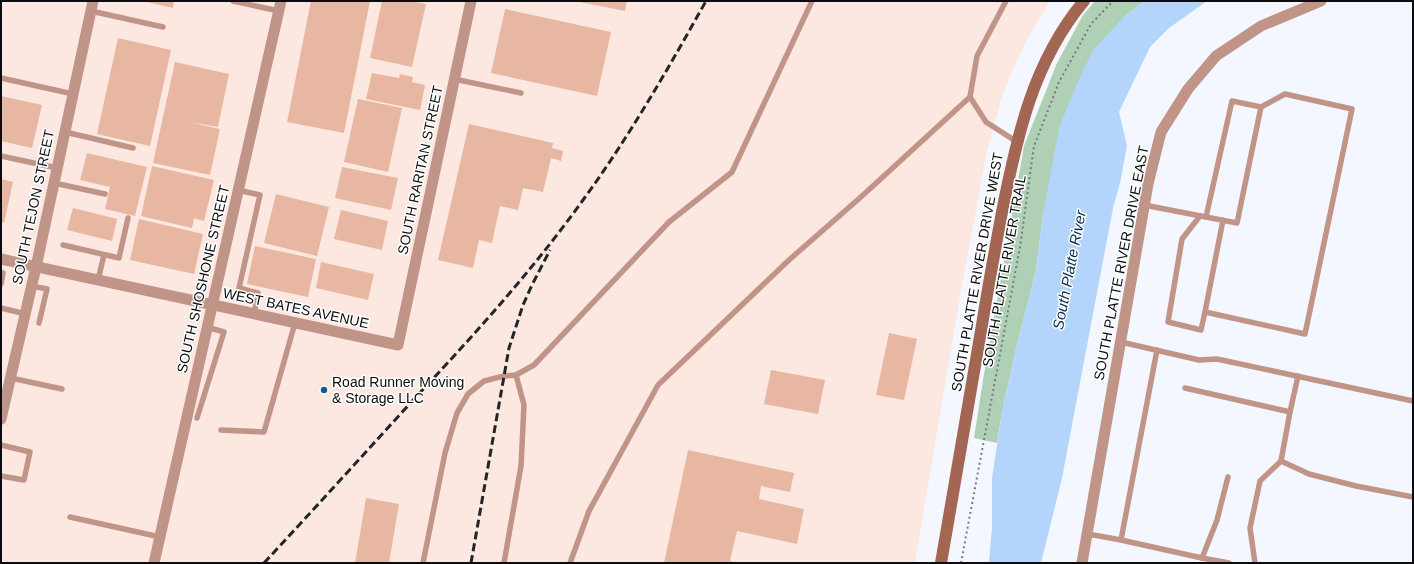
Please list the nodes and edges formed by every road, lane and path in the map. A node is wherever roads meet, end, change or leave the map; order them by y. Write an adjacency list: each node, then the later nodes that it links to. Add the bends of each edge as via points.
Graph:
1 (233, 1): 9 (lane)
2 (471, 1): 12 (street, SOUTH RARITAN STREET)
3 (812, 1): 48 (lane, via 732,172 669,222 534,366)
4 (1006, 1): 15 (lane, via 977,56)
5 (1084, 1): 18 (street, SOUTH PLATTE RIVER DRIVE WEST, via 1063,29 1037,79)
6 (1113, 1): 73 (path, SOUTH PLATTE RIVER TRAIL, via 1091,24 1059,82 1034,146 1020,247)
7 (1321, 1): 25 (street, SOUTH PLATTE RIVER DRIVE EAST, via 1261,26 1216,56 1188,89 1161,132)
8 (92, 6): 10 (lane); 14 (street, SOUTH TEJON STREET)
9 (280, 6): 23 (street, SOUTH SHOSHONE STREET)
10 (163, 27)
11 (1, 78): 14 (lane)
12 (454, 79): 13 (lane); 46 (street, SOUTH RARITAN STREET)
13 (521, 93)
14 (73, 94): 17 (street, SOUTH TEJON STREET)
15 (970, 97): 18 (lane, via 986,122); 71 (lane, via 789,260 658,385 589,511)
16 (1261, 107): 26 (lane, via 1232,101); 28 (lane, via 1237,223); 39 (lane, via 1285,94 1352,108 1305,334)
17 (64, 132): 19 (lane); 21 (street, SOUTH TEJON STREET)
18 (1017, 142): 72 (street, SOUTH PLATTE RIVER DRIVE WEST, via 989,283)
19 (133, 148)
20 (1, 156): 21 (lane)
21 (57, 168): 22 (street, SOUTH TEJON STREET)
22 (54, 183): 24 (lane); 32 (street, SOUTH TEJON STREET)
23 (238, 190): 37 (street, SOUTH SHOSHONE STREET); 41 (lane, via 260,195 239,288 258,293)
24 (105, 194)
25 (1144, 205): 26 (lane); 45 (street, SOUTH PLATTE RIVER DRIVE EAST)
26 (1203, 216): 28 (lane); 39 (lane, via 1182,240 1168,322 1201,330)
27 (128, 218): 30 (lane, via 119,258)
28 (1223, 220): 39 (lane)
29 (63, 245): 30 (lane)
30 (104, 255): 34 (lane)
31 (1, 259): 32 (street, WEST BATES AVENUE)
32 (36, 267): 34 (street, WEST BATES AVENUE); 36 (street, SOUTH TEJON STREET)
33 (3, 273): 35 (lane)
34 (98, 280): 37 (street, WEST BATES AVENUE)
35 (1, 284)
36 (32, 286): 40 (street, SOUTH TEJON STREET); 42 (lane, via 47,289)
37 (212, 305): 41 (street, WEST BATES AVENUE); 44 (street, SOUTH SHOSHONE STREET)
38 (1, 308): 40 (lane)
39 (1205, 312)
40 (26, 314): 50 (street, SOUTH TEJON STREET)
41 (254, 314): 43 (street, WEST BATES AVENUE)
42 (39, 323)
43 (295, 323): 46 (street, WEST BATES AVENUE); 57 (lane, via 264,432)
44 (207, 327): 56 (lane, via 224,332); 65 (street, SOUTH SHOSHONE STREET)
45 (1121, 342): 47 (lane); 64 (street, SOUTH PLATTE RIVER DRIVE EAST)
46 (398, 345)
47 (1157, 350): 49 (lane, via 1199,360 1217,359); 66 (lane)
48 (516, 375): 69 (lane, via 484,381 468,394 457,413 445,453); 70 (lane, via 524,405 521,466)
49 (1298, 376): 53 (lane); 54 (lane)
50 (9, 379): 52 (lane); 55 (street, SOUTH TEJON STREET)
51 (1185, 388): 54 (lane)
52 (62, 389)
53 (1413, 401)
54 (1290, 412): 59 (lane)
55 (1, 418)
56 (198, 418)
57 (222, 430)
58 (1, 445): 60 (lane, via 30,452 24,480)
59 (1280, 461): 62 (lane, via 1309,474); 76 (lane, via 1260,481 1250,528)
60 (1, 476)
61 (1228, 477): 67 (lane, via 1217,520)
62 (1413, 497)
63 (70, 517): 65 (lane)
64 (1088, 534): 66 (lane); 74 (street, SOUTH PLATTE RIVER DRIVE EAST)
65 (160, 537): 68 (street, SOUTH SHOSHONE STREET)
66 (1121, 540): 67 (lane)
67 (1202, 558): 75 (lane)
68 (154, 563)
69 (423, 563)
70 (504, 563)
71 (570, 563)
72 (941, 563)
73 (961, 563)
74 (1082, 563)
75 (1229, 563)
76 (1255, 563)

